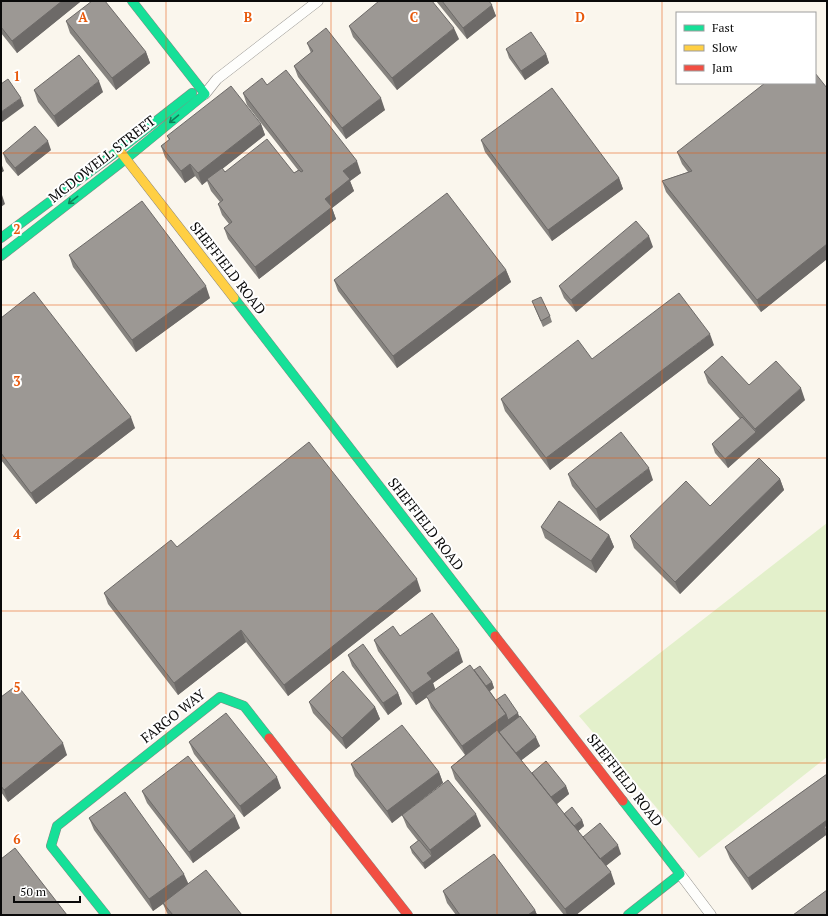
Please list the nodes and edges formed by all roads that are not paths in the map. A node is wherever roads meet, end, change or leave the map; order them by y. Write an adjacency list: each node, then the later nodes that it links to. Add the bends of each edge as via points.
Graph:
1 (132, 1): 3 (street)
2 (318, 1): 3 (street, MCDOWELL STREET)
3 (202, 91): 4 (street, MCDOWELL STREET); 5 (street, MCDOWELL STREET, one-way to 5)
4 (119, 150): 5 (street, SHEFFIELD ROAD); 6 (street, MCDOWELL STREET)
5 (126, 159): 7 (street, MCDOWELL STREET, one-way to 7); 8 (street, SHEFFIELD ROAD)
6 (1, 238)
7 (1, 256)
8 (680, 874): 11 (street); 12 (street, SHEFFIELD ROAD)
9 (106, 915): 10 (street, FARGO WAY, via 51,846 57,826 220,697 244,706)
10 (408, 915)
11 (628, 915)
12 (711, 915)

